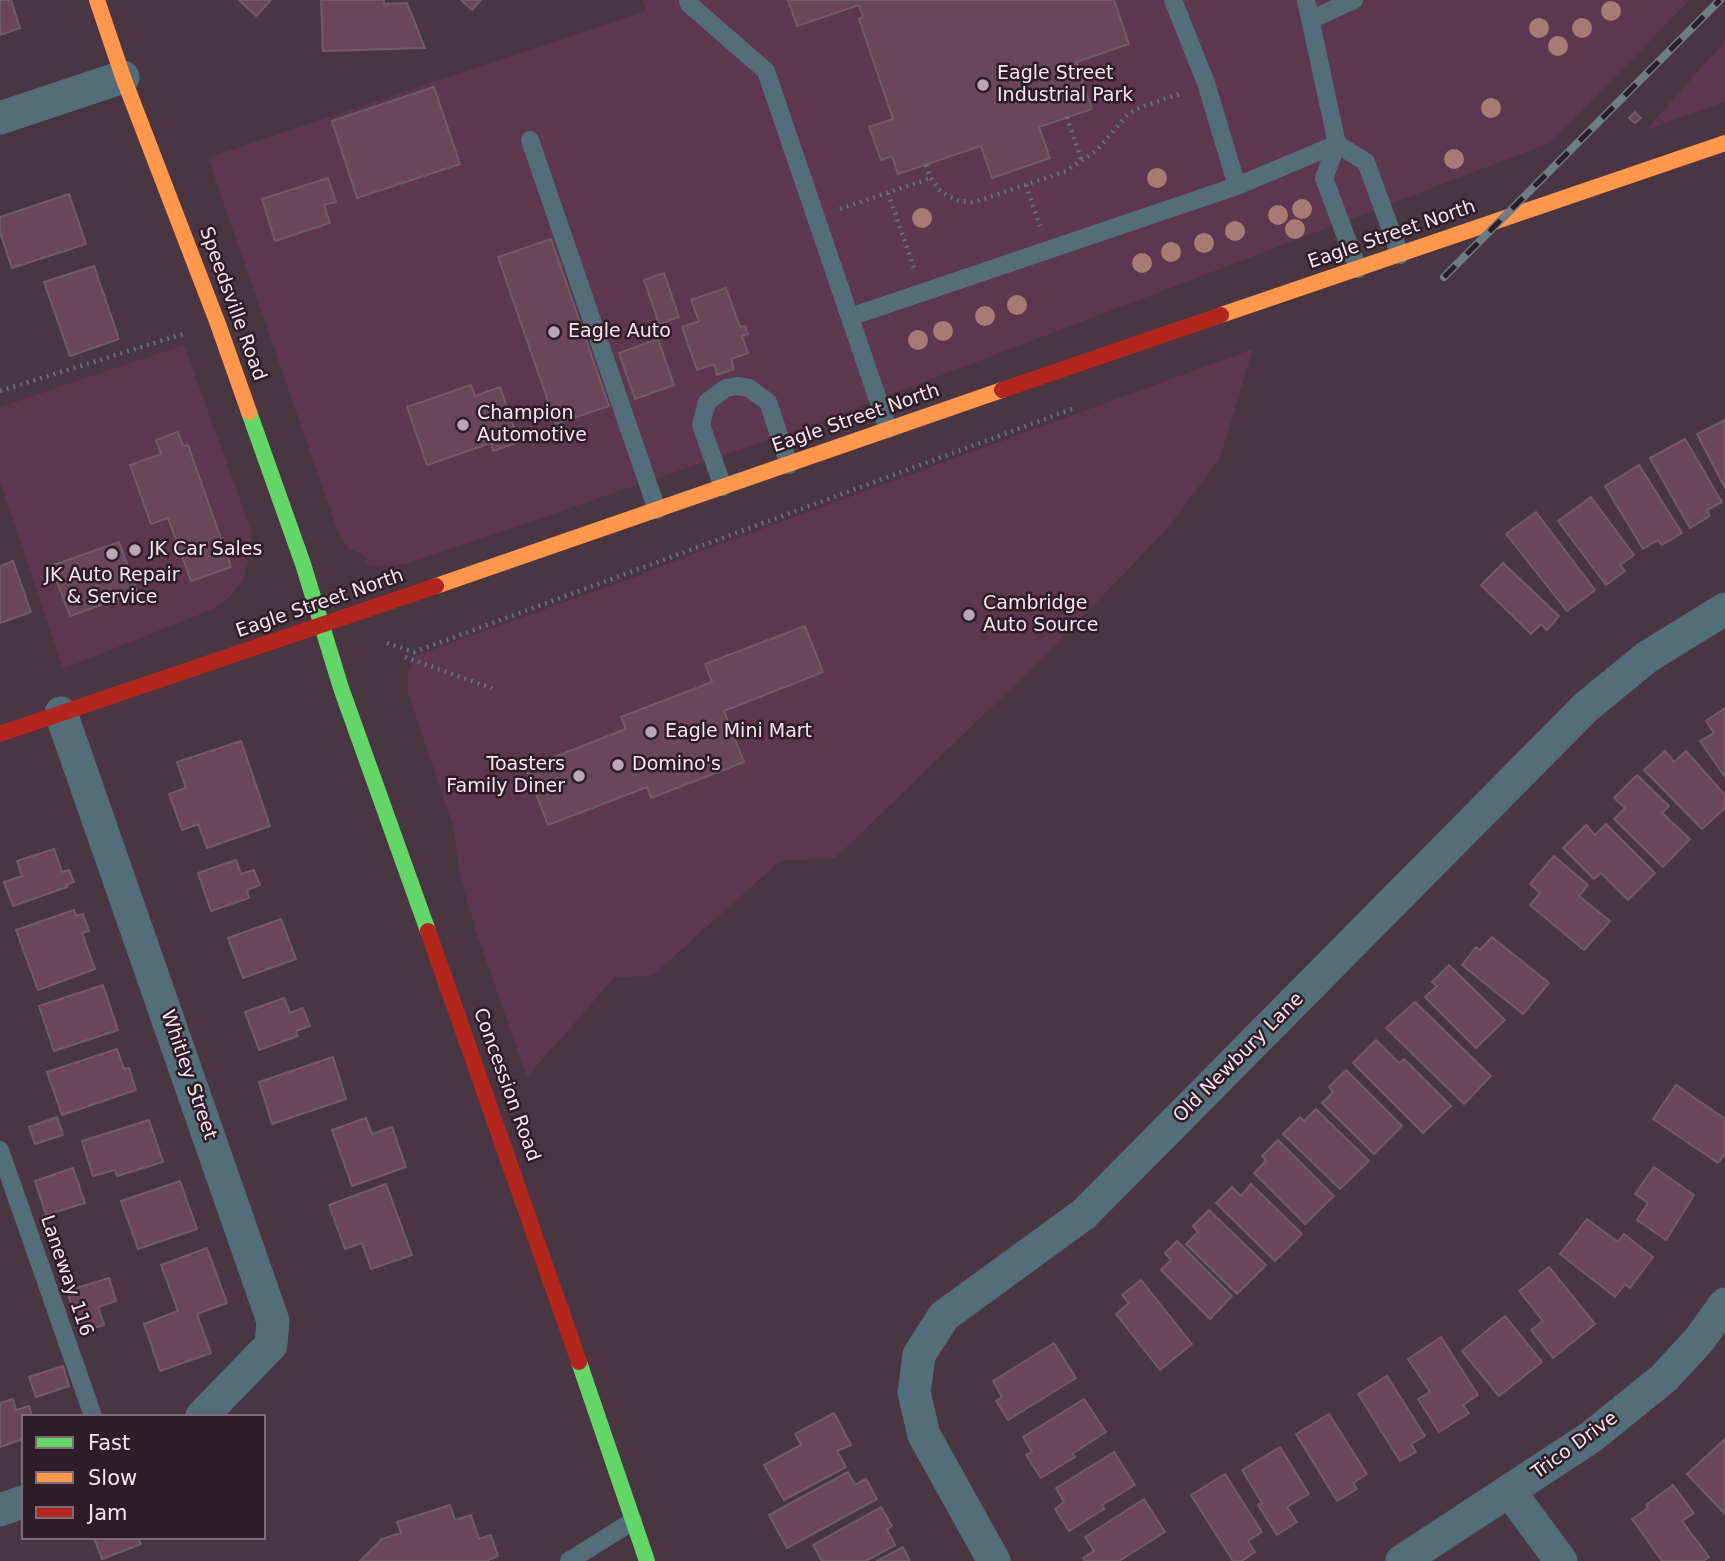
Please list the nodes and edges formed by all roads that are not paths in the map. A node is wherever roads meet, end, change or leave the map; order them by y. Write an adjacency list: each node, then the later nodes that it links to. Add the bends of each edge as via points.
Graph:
1 (97, 0): 7 (main road, Speedsville Road)
2 (688, 0): 15 (lane, via 766,71)
3 (1173, 0): 12 (lane, via 1206,83)
4 (1306, 0): 6 (lane)
5 (1354, 0): 6 (lane)
6 (1312, 19): 11 (lane)
7 (123, 77): 8 (street); 21 (main road, Speedsville Road, via 218,324)
8 (0, 118)
9 (530, 140): 19 (lane)
10 (1725, 143): 13 (main road, Eagle Street North)
11 (1337, 144): 12 (lane); 13 (lane, via 1366,162); 14 (lane, via 1324,178)
12 (1237, 186): 15 (lane)
13 (1400, 254): 14 (main road, Eagle Street North)
14 (1358, 269): 16 (main road, Eagle Street North)
15 (850, 317): 16 (lane)
16 (888, 429): 17 (main road, Eagle Street North)
17 (789, 465): 18 (main road, Eagle Street North); 18 (lane, via 768,402 749,388 726,388 707,402 701,425)
18 (723, 487): 19 (main road, Eagle Street North)
19 (657, 510): 21 (main road, Eagle Street North)
20 (1725, 609): 34 (street, Old Newbury Lane, via 1647,657 1586,707 1084,1214 944,1316 919,1355 914,1393 924,1435)
21 (322, 625): 22 (main road, Eagle Street North); 31 (main road, Concession Road)
22 (61, 713): 23 (main road, Eagle Street North); 27 (street, Whitley Street, via 273,1321 271,1345)
23 (0, 734)
24 (0, 1150): 26 (lane, Laneway 116)
25 (1725, 1304): 28 (street, Trico Drive, via 1664,1378 1591,1437)
26 (92, 1414)
27 (204, 1414)
28 (1510, 1492): 35 (street, Trico Drive); 36 (street)
29 (21, 1503): 30 (street)
30 (0, 1510)
31 (633, 1521): 32 (lane); 33 (main road, Concession Road)
32 (569, 1561)
33 (647, 1561)
34 (994, 1561)
35 (1402, 1561)
36 (1562, 1561)

